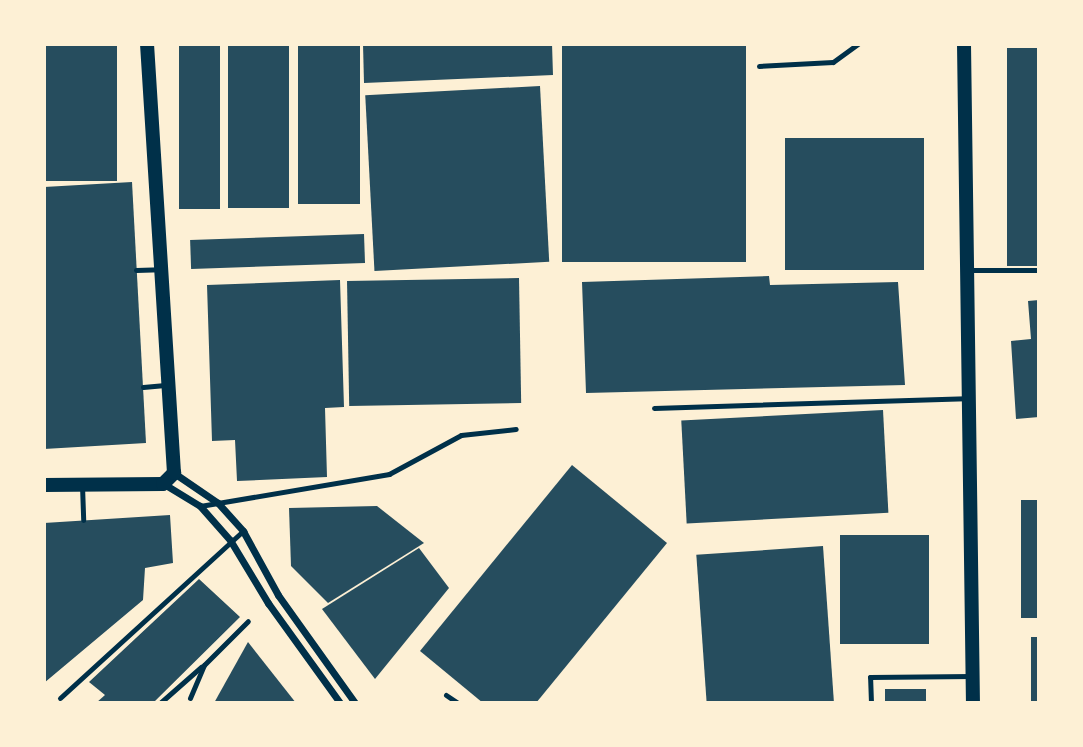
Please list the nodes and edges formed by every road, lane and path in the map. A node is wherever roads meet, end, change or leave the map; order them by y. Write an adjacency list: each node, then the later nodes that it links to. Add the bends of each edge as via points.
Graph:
1 (147, 44): 5 (main road)
2 (858, 44): 4 (lane, via 833,62)
3 (964, 44): 7 (main road)
4 (759, 66)
5 (160, 269): 6 (lane); 9 (main road)
6 (136, 270)
7 (967, 270): 8 (lane); 11 (main road)
8 (1039, 270)
9 (168, 385): 10 (lane); 14 (main road)
10 (143, 387)
11 (969, 398): 12 (lane); 25 (main road)
12 (654, 408)
13 (516, 429): 18 (lane, via 461,435 389,474)
14 (174, 472): 16 (main road); 18 (street)
15 (82, 483): 16 (main road); 17 (main road); 20 (lane)
16 (163, 484): 19 (street)
17 (44, 485)
18 (218, 503): 19 (lane); 21 (street)
19 (201, 506): 22 (street)
20 (83, 520)
21 (243, 531): 22 (lane); 31 (street, via 278,595)
22 (230, 540): 27 (lane); 30 (street, via 268,603)
23 (248, 621): 24 (lane)
24 (204, 665): 28 (lane); 29 (lane)
25 (972, 676): 33 (lane, via 870,677); 34 (main road)
26 (446, 695): 32 (lane)
27 (60, 698)
28 (190, 698)
29 (160, 703)
30 (340, 703)
31 (355, 703)
32 (458, 703)
33 (871, 703)
34 (973, 703)

